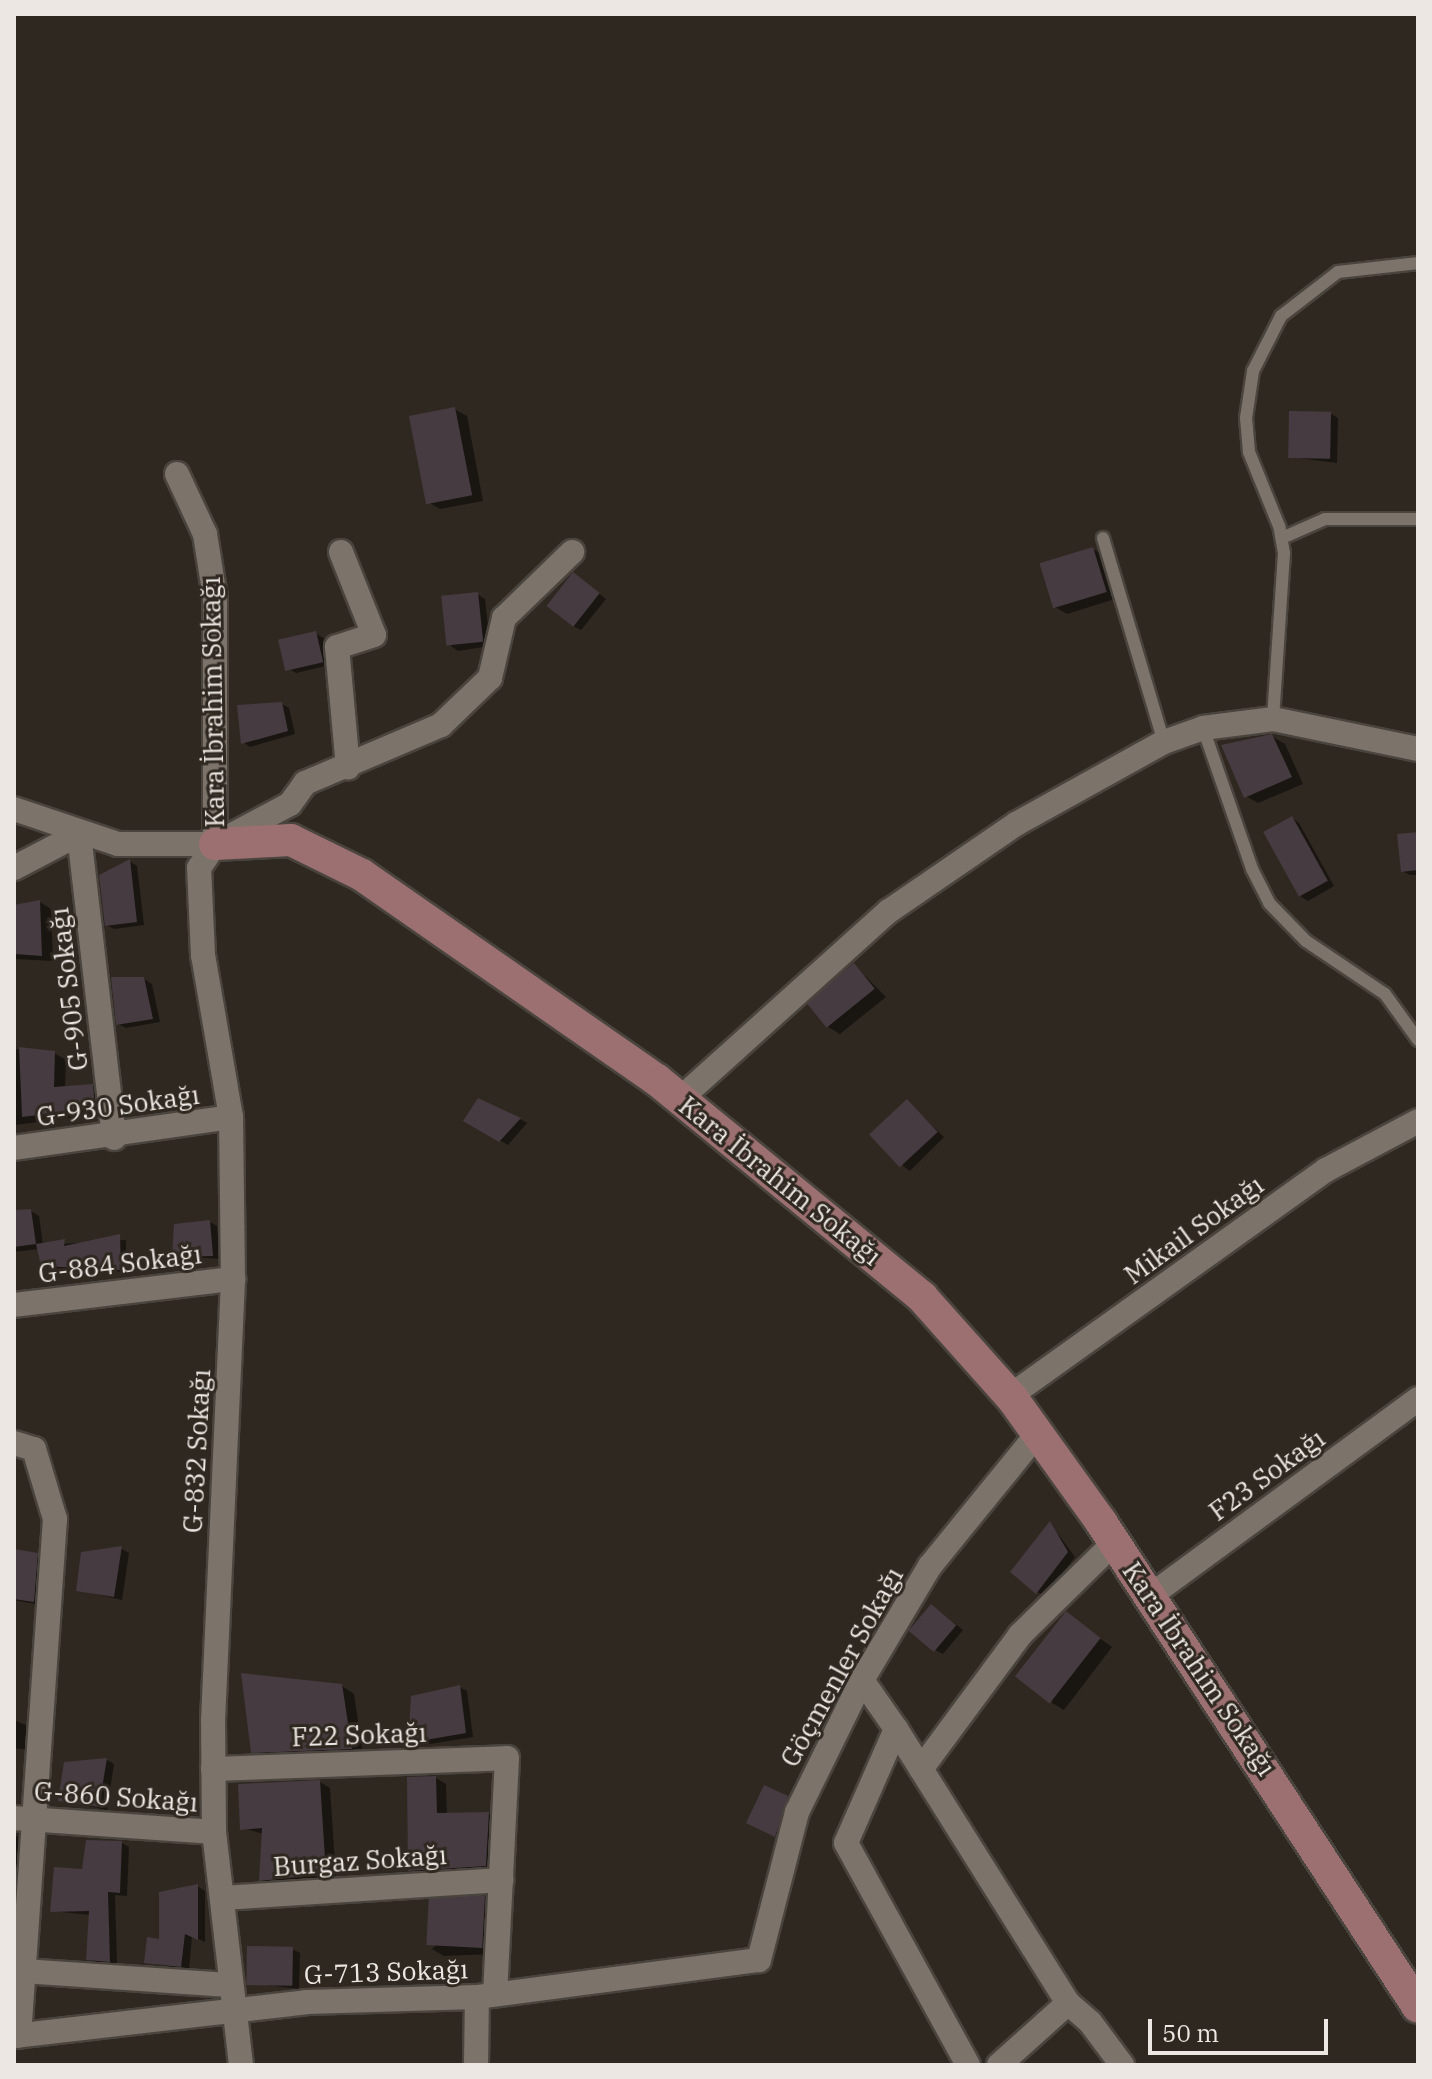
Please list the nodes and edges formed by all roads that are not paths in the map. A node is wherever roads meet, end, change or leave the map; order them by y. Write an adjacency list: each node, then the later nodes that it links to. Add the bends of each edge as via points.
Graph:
1 (1418, 263): 5 (lane, via 1338,272 1281,316 1269,333 1253,371 1247,435 1259,487)
2 (177, 474): 15 (street, Kara İbrahim Sokağı, via 205,534 215,597)
3 (1418, 519): 5 (lane, via 1325,519)
4 (1103, 538): 10 (lane)
5 (1282, 538): 8 (lane)
6 (341, 552): 12 (street, via 374,635 337,647)
7 (572, 552): 12 (street, via 504,618 490,678 441,725)
8 (1273, 719): 9 (street); 11 (street)
9 (1203, 728): 10 (street); 17 (lane, via 1269,903 1306,941 1385,994)
10 (1164, 742): 18 (street, via 1016,824 889,911)
11 (1418, 749)
12 (348, 767): 15 (street, via 305,783 290,804)
13 (14, 809): 14 (street)
14 (79, 834): 15 (street, via 91,832 118,844); 16 (street); 21 (street, G-905 Sokağı)
15 (215, 844): 18 (street, Kara İbrahim Sokağı, via 291,840 362,875); 19 (street, G-832 Sokağı, via 199,868 199,913)
16 (14, 868)
17 (1418, 1040)
18 (680, 1099): 25 (street, Kara İbrahim Sokağı, via 922,1297)
19 (231, 1117): 21 (street, G-930 Sokağı); 23 (street, G-832 Sokağı)
20 (1418, 1121): 25 (street, Mikail Sokağı, via 1326,1170)
21 (114, 1138): 22 (street, G-930 Sokağı)
22 (14, 1148)
23 (233, 1279): 24 (street, G-884 Sokağı); 33 (street, G-832 Sokağı)
24 (14, 1305)
25 (1010, 1396): 27 (street, Kara İbrahim Sokağı)
26 (1418, 1399): 30 (street, F23 Sokağı)
27 (1038, 1433): 29 (street, Kara İbrahim Sokağı); 31 (street, Göçmenler Sokağı, via 930,1566)
28 (14, 1443): 35 (street, via 34,1449 55,1519)
29 (1115, 1542): 30 (street, Kara İbrahim Sokağı); 34 (street, via 1020,1635)
30 (1150, 1596): 43 (street, Kara İbrahim Sokağı)
31 (862, 1680): 32 (street); 39 (street, Göçmenler Sokağı, via 797,1812)
32 (896, 1729): 34 (street); 49 (street, via 846,1843)
33 (213, 1769): 36 (street, G-832 Sokağı); 37 (street, F22 Sokağı, via 507,1758)
34 (921, 1769): 44 (street)
35 (24, 1818): 36 (street, G-860 Sokağı); 40 (street)
36 (214, 1832): 38 (street, G-832 Sokağı)
37 (501, 1880): 38 (street, Burgaz Sokağı); 42 (street)
38 (223, 1898): 41 (street, G-832 Sokağı)
39 (759, 1960): 42 (street, G-713 Sokağı)
40 (23, 1971): 41 (street); 46 (street)
41 (229, 1985): 45 (street, G-832 Sokağı)
42 (486, 1996): 45 (street, G-713 Sokağı, via 306,2002); 48 (street)
43 (1416, 1999)
44 (1068, 2003): 50 (street); 51 (street, via 1090,2022)
45 (232, 2012): 46 (street, G-713 Sokağı); 47 (street, G-832 Sokağı)
46 (16, 2036)
47 (241, 2065)
48 (476, 2065)
49 (968, 2065)
50 (999, 2065)
51 (1122, 2065)

